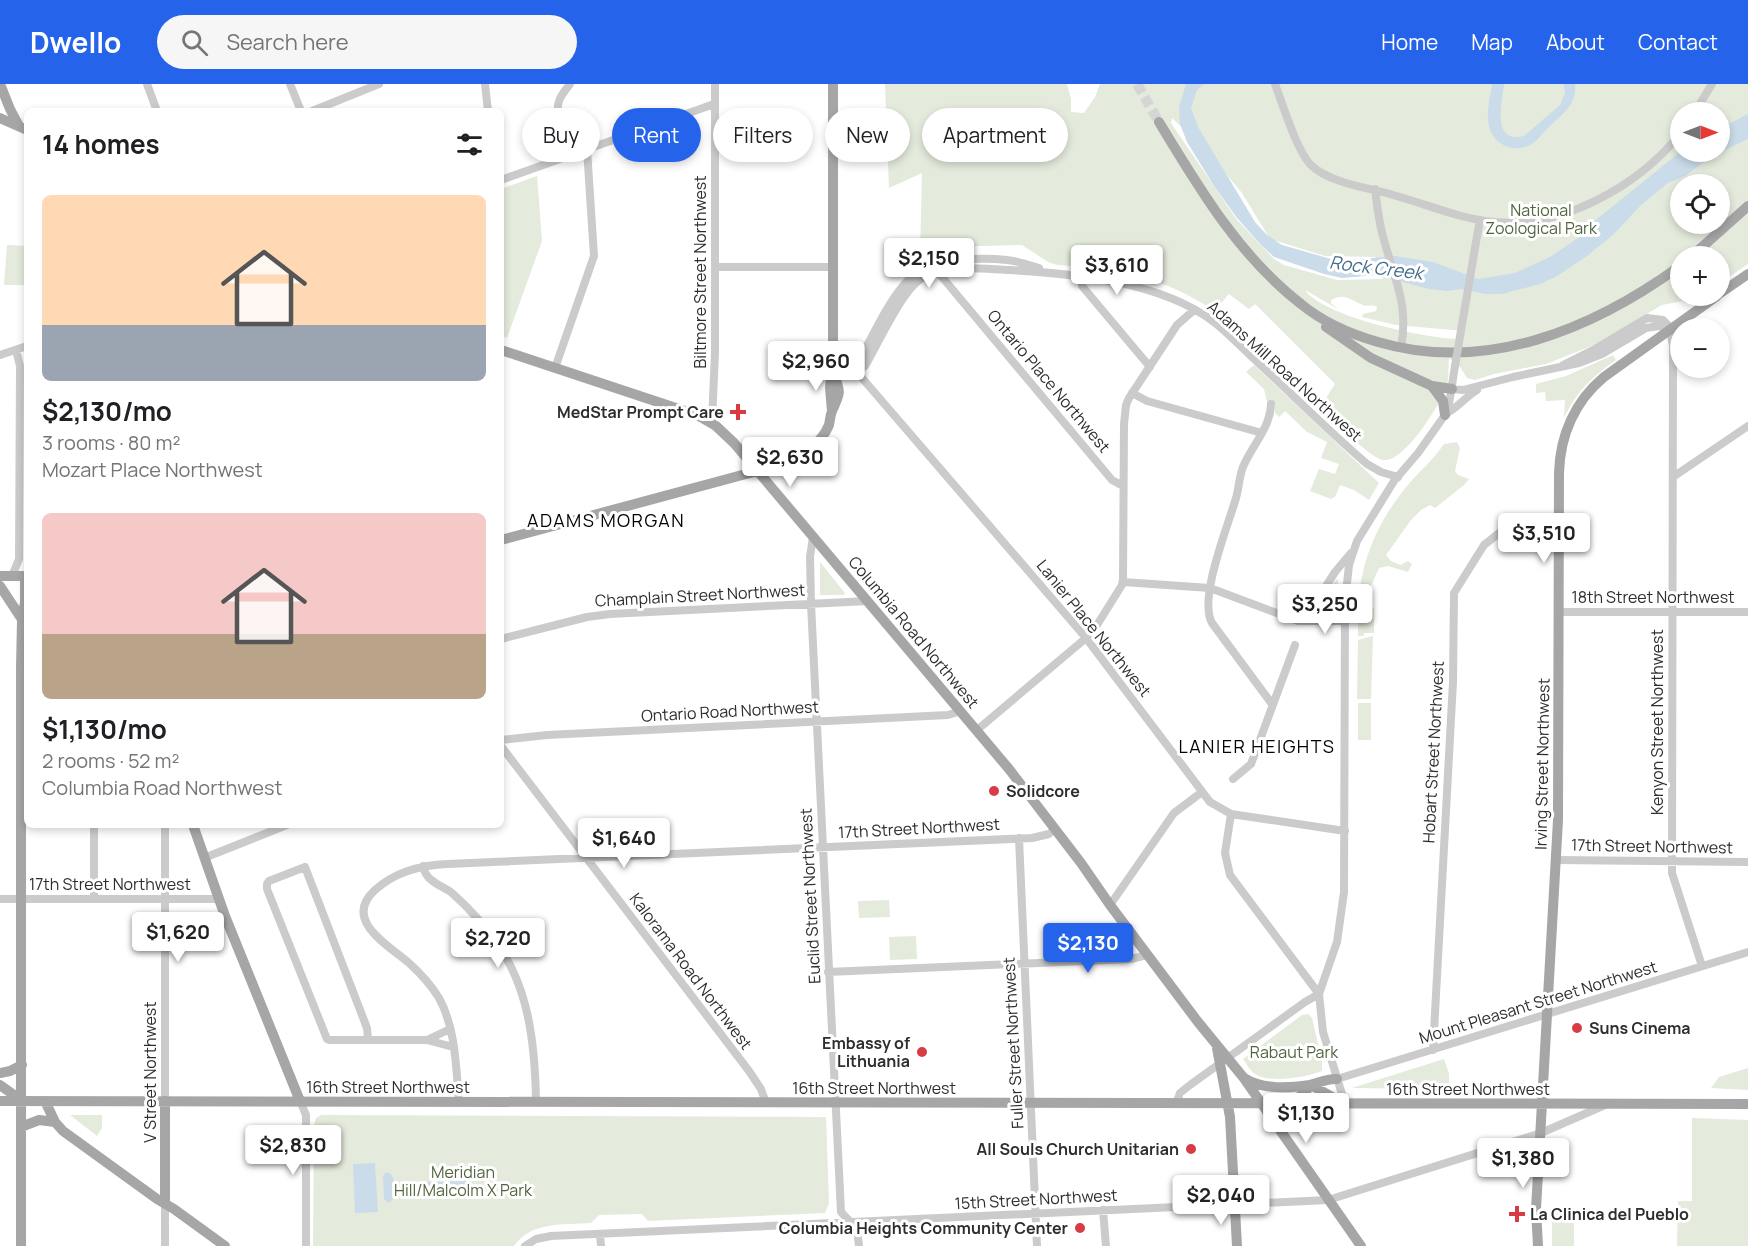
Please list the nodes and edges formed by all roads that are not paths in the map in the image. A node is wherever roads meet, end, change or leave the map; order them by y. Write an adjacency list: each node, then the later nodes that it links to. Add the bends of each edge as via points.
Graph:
1 (147, 84): 13 (street)
2 (290, 84): 14 (street)
3 (379, 84): 15 (street)
4 (485, 84): 16 (street)
5 (570, 84): 17 (street)
6 (715, 84): 12 (street, Biltmore Street Northwest)
7 (833, 84): 32 (main road)
8 (1275, 84): 26 (street, via 1310,164 1334,178)
9 (1712, 84): 11 (street)
10 (1, 88): 20 (main road)
11 (1701, 102)
12 (714, 104): 21 (street); 31 (street, Biltmore Street Northwest)
13 (157, 108)
14 (300, 108)
15 (319, 108)
16 (488, 108)
17 (558, 108)
18 (0, 118): 20 (main road)
19 (1160, 122): 40 (main road, via 1224,224)
20 (23, 128)
21 (600, 144)
22 (1670, 145): 28 (street, via 1625,184 1579,208 1526,222)
23 (550, 162): 25 (street)
24 (588, 162): 51 (street, via 594,256)
25 (504, 179)
26 (1375, 189): 28 (street); 46 (street, via 1383,237 1405,316)
27 (1748, 206): 29 (main road)
28 (1480, 220): 57 (street, bridge)
29 (1703, 246)
30 (1019, 262): 33 (street, Adams Mill Road Northwest, via 952,261); 34 (street); 35 (street, Adams Mill Road Northwest)
31 (715, 267): 32 (street); 61 (street, Biltmore Street Northwest)
32 (833, 267): 53 (main road)
33 (935, 268): 34 (street, Adams Mill Road Northwest); 52 (street, Adams Mill Road Northwest, via 911,287 865,366); 67 (street, Ontario Place Northwest, via 1113,480)
34 (1012, 270): 35 (street, Adams Mill Road Northwest)
35 (1044, 272): 38 (street, Adams Mill Road Northwest)
36 (1670, 273): 46 (main road, via 1597,316 1528,343 1466,353)
37 (1748, 274): 39 (main road)
38 (1081, 277): 42 (street, Adams Mill Road Northwest, via 1133,286); 50 (street, via 1082,286)
39 (1730, 287)
40 (1301, 305): 46 (main road, via 1349,333); 56 (main road, via 1360,351)
41 (1703, 306): 43 (main road)
42 (1194, 310): 50 (street, via 1177,325); 65 (street, Adams Mill Road Northwest, via 1214,323 1367,464)
43 (1686, 318)
44 (1670, 330): 55 (street, via 1667,322 1647,318 1563,365); 68 (main road, Irving Street Northwest, via 1599,381 1574,412 1560,456)
45 (24, 347): 47 (street)
46 (1401, 348)
47 (16, 350): 49 (street); 73 (street, via 20,366 19,559)
48 (504, 351): 51 (main road, Columbia Road Northwest)
49 (0, 355)
50 (1150, 367): 58 (street)
51 (555, 368): 61 (main road, Columbia Road Northwest, via 693,413)
52 (856, 371): 53 (street); 87 (street, Lanier Place Northwest)
53 (833, 372): 64 (main road, via 832,411 824,434 810,449 787,463)
54 (1673, 378): 66 (street, Kenyon Street Northwest)
55 (1494, 381): 57 (street, via 1463,390); 60 (street, via 1467,396)
56 (1432, 386): 57 (main road); 60 (main road, via 1443,401)
57 (1452, 389): 60 (street)
58 (1132, 393): 63 (street); 67 (street, via 1124,424)
59 (1271, 404): 63 (street)
60 (1445, 415): 65 (street)
61 (712, 423): 64 (main road, Columbia Road Northwest)
62 (1748, 426): 66 (street)
63 (1262, 433): 77 (street, via 1242,469)
64 (758, 472): 69 (main road, Columbia Road Northwest); 70 (main road)
65 (1398, 477): 71 (street)
66 (1673, 477): 81 (street, Kenyon Street Northwest)
67 (1123, 486): 75 (street)
68 (1558, 525): 80 (main road, Irving Street Northwest); 130 (street, Hobart Street Northwest, via 1513,526 1503,530 1484,545 1454,593 1453,682)
69 (813, 537): 78 (main road, Columbia Road Northwest); 79 (street, Euclid Street Northwest)
70 (504, 539)
71 (1352, 553): 83 (street); 84 (street)
72 (0, 576): 73 (main road)
73 (12, 576): 74 (main road)
74 (24, 576)
75 (1123, 582): 77 (street); 87 (street)
76 (0, 586): 85 (main road)
77 (1210, 588): 83 (street); 90 (street, via 1209,618)
78 (868, 601): 79 (street, Champlain Street Northwest); 91 (main road, Columbia Road Northwest)
79 (812, 604): 86 (street, Champlain Street Northwest, via 602,614); 92 (street, Euclid Street Northwest)
80 (1558, 612): 81 (street, 18th Street Northwest); 109 (main road, Irving Street Northwest)
81 (1672, 612): 82 (street, 18th Street Northwest); 110 (street, Kenyon Street Northwest)
82 (1748, 612)
83 (1304, 621): 84 (street)
84 (1346, 621): 104 (street)
85 (24, 624): 89 (main road)
86 (504, 638)
87 (1086, 638): 93 (street); 97 (street, Lanier Place Northwest)
88 (1295, 645): 90 (street)
89 (24, 664): 114 (main road)
90 (1272, 704): 96 (street, via 1251,764)
91 (961, 711): 92 (street, Ontario Road Northwest, via 948,716); 93 (main road, Columbia Road Northwest)
92 (817, 722): 94 (street, Ontario Road Northwest); 106 (street, Euclid Street Northwest)
93 (977, 730): 103 (main road, Columbia Road Northwest)
94 (504, 740)
95 (504, 750): 108 (street, Kalorama Road Northwest)
96 (1233, 779)
97 (1202, 792): 98 (street, Lanier Place Northwest, via 1216,807); 118 (street, via 1174,813)
98 (1231, 814): 104 (street, Lanier Place Northwest); 124 (street, via 1225,853 1230,875)
99 (94, 828): 115 (street)
100 (165, 828): 117 (street, V Street Northwest)
101 (194, 828): 107 (main road)
102 (279, 828): 107 (street)
103 (1054, 829): 105 (street, 17th Street Northwest, via 1041,837); 118 (main road, Columbia Road Northwest)
104 (1345, 831): 124 (street, via 1341,919)
105 (1019, 838): 106 (street, 17th Street Northwest); 121 (street, Fuller Street Northwest)
106 (822, 847): 108 (street, 17th Street Northwest); 123 (street, Euclid Street Northwest)
107 (204, 858): 116 (main road)
108 (587, 858): 112 (street, 17th Street Northwest); 145 (street, Kalorama Road Northwest, via 749,1071)
109 (1556, 860): 110 (street, 17th Street Northwest); 125 (main road, Irving Street Northwest)
110 (1672, 862): 111 (street, 17th Street Northwest); 122 (street, Kenyon Street Northwest, via 1672,873)
111 (1748, 862)
112 (423, 866): 126 (street, 17th Street Northwest, via 380,886 368,898 363,914 377,937 417,970 435,992); 144 (street, via 430,879 455,896 487,928 512,968 531,1026)
113 (0, 899): 114 (street, 17th Street Northwest)
114 (21, 899): 115 (street, 17th Street Northwest); 132 (main road)
115 (94, 899): 117 (street, 17th Street Northwest)
116 (219, 899): 117 (street, 17th Street Northwest); 142 (main road)
117 (165, 900): 141 (street, V Street Northwest)
118 (1110, 905): 120 (main road, Columbia Road Northwest)
119 (1748, 952): 122 (street, Mount Pleasant Street Northwest)
120 (1147, 955): 121 (street); 131 (main road, Columbia Road Northwest)
121 (1024, 963): 123 (street); 147 (street, Fuller Street Northwest)
122 (1702, 966): 125 (street, Mount Pleasant Street Northwest)
123 (828, 972): 146 (street, Euclid Street Northwest)
124 (1319, 994): 131 (street); 135 (street, via 1323,1032)
125 (1548, 1014): 130 (street, Mount Pleasant Street Northwest); 153 (main road, Irving Street Northwest)
126 (450, 1029): 128 (street); 129 (street)
127 (368, 1040): 127 (street, via 327,1039 267,889 269,881 304,867 367,1028); 128 (street)
128 (427, 1040): 129 (street)
129 (453, 1047): 143 (street)
130 (1433, 1050): 135 (street, Mount Pleasant Street Northwest)
131 (1223, 1060): 134 (main road); 148 (main road, Columbia Road Northwest); 150 (street, via 1180,1093)
132 (22, 1065): 133 (main road); 139 (main road)
133 (0, 1073)
134 (1243, 1077): 137 (main road, via 1268,1086); 151 (main road)
135 (1338, 1079): 137 (main road); 152 (street)
136 (0, 1085): 139 (main road)
137 (1311, 1085): 149 (main road); 152 (main road)
138 (0, 1101): 139 (main road, 16th Street Northwest)
139 (21, 1101): 140 (main road, 16th Street Northwest); 157 (main road)
140 (45, 1101): 141 (main road, 16th Street Northwest); 156 (main road)
141 (165, 1101): 142 (main road, 16th Street Northwest); 160 (main road, V Street Northwest)
142 (300, 1101): 143 (main road, 16th Street Northwest); 169 (street, via 306,1115)
143 (459, 1102): 144 (main road, 16th Street Northwest)
144 (536, 1102): 145 (main road, 16th Street Northwest)
145 (766, 1102): 146 (main road, 16th Street Northwest)
146 (835, 1103): 147 (main road, 16th Street Northwest); 164 (street, Euclid Street Northwest, via 841,1212)
147 (1031, 1103): 150 (main road, 16th Street Northwest); 163 (street, Fuller Street Northwest)
148 (1227, 1103): 150 (main road, 16th Street Northwest); 151 (main road, 16th Street Northwest); 161 (main road, Columbia Road Northwest)
149 (1289, 1103): 151 (main road, 16th Street Northwest); 152 (main road, 16th Street Northwest)
150 (1176, 1104)
151 (1260, 1104): 159 (main road)
152 (1345, 1104): 153 (main road, 16th Street Northwest)
153 (1542, 1104): 155 (main road, 16th Street Northwest); 158 (main road, Irving Street Northwest)
154 (1748, 1104): 155 (main road, 16th Street Northwest)
155 (1605, 1105): 158 (street, 15th Street Northwest)
156 (55, 1122): 157 (main road, via 39,1120); 160 (main road)
157 (21, 1127): 166 (main road)
158 (1541, 1133): 159 (street, 15th Street Northwest); 177 (main road, Irving Street Northwest)
159 (1328, 1200): 161 (street, 15th Street Northwest); 176 (main road)
160 (165, 1204): 167 (street, V Street Northwest); 168 (main road)
161 (1234, 1204): 162 (street, 15th Street Northwest); 175 (main road, Columbia Road Northwest)
162 (1103, 1210): 163 (street, 15th Street Northwest); 174 (street)
163 (1035, 1214): 164 (street, 15th Street Northwest); 173 (street, Fuller Street Northwest)
164 (850, 1222): 165 (street, 15th Street Northwest); 172 (street, Euclid Street Northwest, via 858,1232)
165 (600, 1234): 170 (street, 15th Street Northwest, via 545,1236); 171 (street)
166 (21, 1246)
167 (165, 1246)
168 (225, 1246)
169 (306, 1246)
170 (525, 1246)
171 (601, 1246)
172 (859, 1246)
173 (1037, 1246)
174 (1106, 1246)
175 (1237, 1246)
176 (1361, 1246)
177 (1538, 1246)

